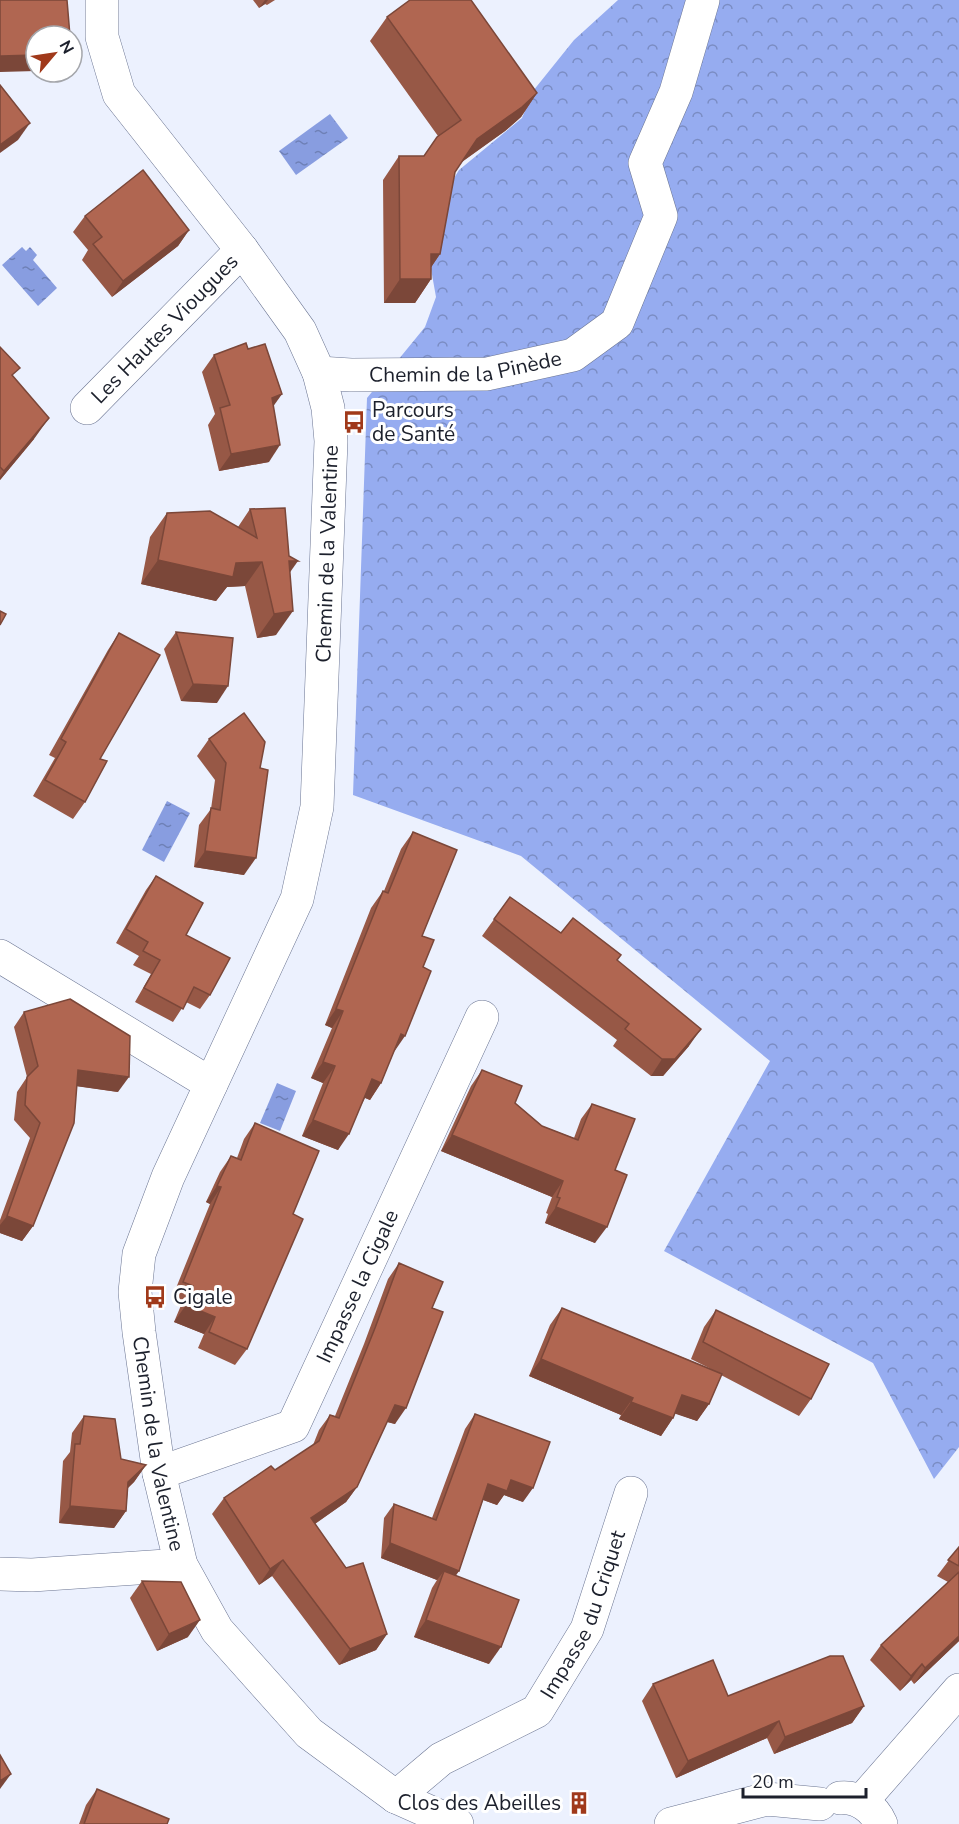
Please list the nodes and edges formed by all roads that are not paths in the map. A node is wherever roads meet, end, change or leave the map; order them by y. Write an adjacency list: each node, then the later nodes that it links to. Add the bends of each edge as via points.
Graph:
1 (102, 0): 3 (street, Chemin de la Valentine, via 102,37 118,94)
2 (703, 0): 4 (street, Chemin de la Pinède, via 676,92 645,164 661,216 617,322 573,355 487,374)
3 (242, 250): 4 (street, Chemin de la Valentine, via 300,331); 5 (street, Les Hautes Viougues)
4 (319, 373): 8 (street, Chemin de la Valentine, via 331,441 317,807 297,899)
5 (87, 408)
6 (0, 956): 8 (street)
7 (482, 1017): 9 (street, Impasse la Cigale, via 293,1426)
8 (211, 1084): 9 (street, Chemin de la Valentine, via 168,1177 139,1254 135,1292)
9 (159, 1473): 11 (street, Chemin de la Valentine)
10 (631, 1493): 14 (street, Impasse du Criquet, via 586,1629 537,1711 441,1759)
11 (181, 1565): 12 (street, Chemin de la Valentine); 14 (street, Chemin de la Valentine, via 217,1630 309,1733)
12 (0, 1574)
13 (959, 1690): 17 (street, via 899,1757)
14 (396, 1797): 18 (street, Chemin de la Valentine)
15 (714, 1813): 16 (street, via 767,1799); 19 (street); 20 (street)
16 (813, 1814): 17 (street, via 833,1798 848,1797)
17 (876, 1817)
18 (457, 1824)
19 (671, 1824)
20 (744, 1824)

